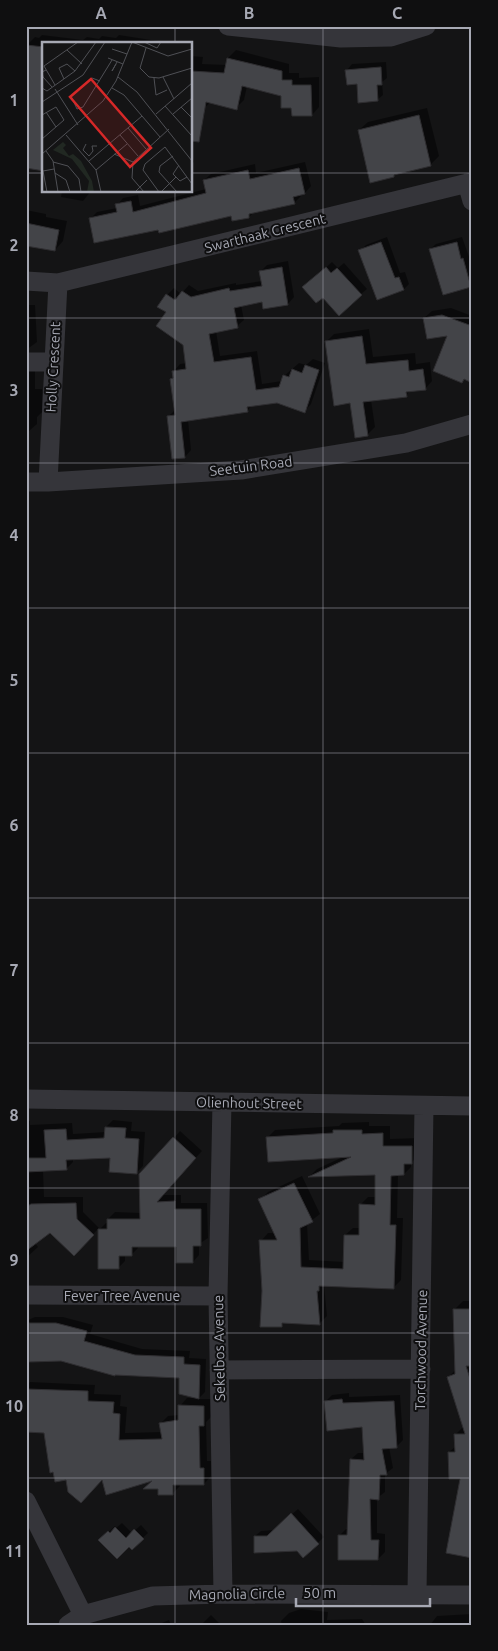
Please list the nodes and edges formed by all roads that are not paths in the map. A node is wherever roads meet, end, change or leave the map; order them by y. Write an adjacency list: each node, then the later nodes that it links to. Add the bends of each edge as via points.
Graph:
1 (228, 26): 2 (street, via 341,38 391,37)
2 (426, 26)
3 (470, 189): 5 (street, Swarthaak Crescent)
4 (26, 280): 5 (street)
5 (58, 284): 7 (street, Holly Crescent)
6 (26, 362): 7 (street)
7 (54, 362): 10 (street, Holly Crescent)
8 (472, 424): 10 (street, Seetuin Road, via 406,443 241,470)
9 (26, 482): 10 (street, Seetuin Road)
10 (48, 482)
11 (26, 1099): 12 (street, Olienhout Street)
12 (222, 1102): 13 (street, Olienhout Street); 16 (street, Sekelbos Avenue)
13 (424, 1106): 14 (street, Olienhout Street); 17 (street, Torchwood Avenue)
14 (472, 1106)
15 (26, 1295): 16 (street, Fever Tree Avenue)
16 (218, 1296): 18 (street, Sekelbos Avenue)
17 (420, 1369): 18 (street); 20 (street, Torchwood Avenue)
18 (219, 1370): 21 (street, Sekelbos Avenue)
19 (26, 1501): 23 (street)
20 (417, 1593): 21 (street, Magnolia Circle); 22 (street, Magnolia Circle)
21 (223, 1594): 23 (street, Magnolia Circle, via 154,1596)
22 (472, 1594)
23 (76, 1620)

